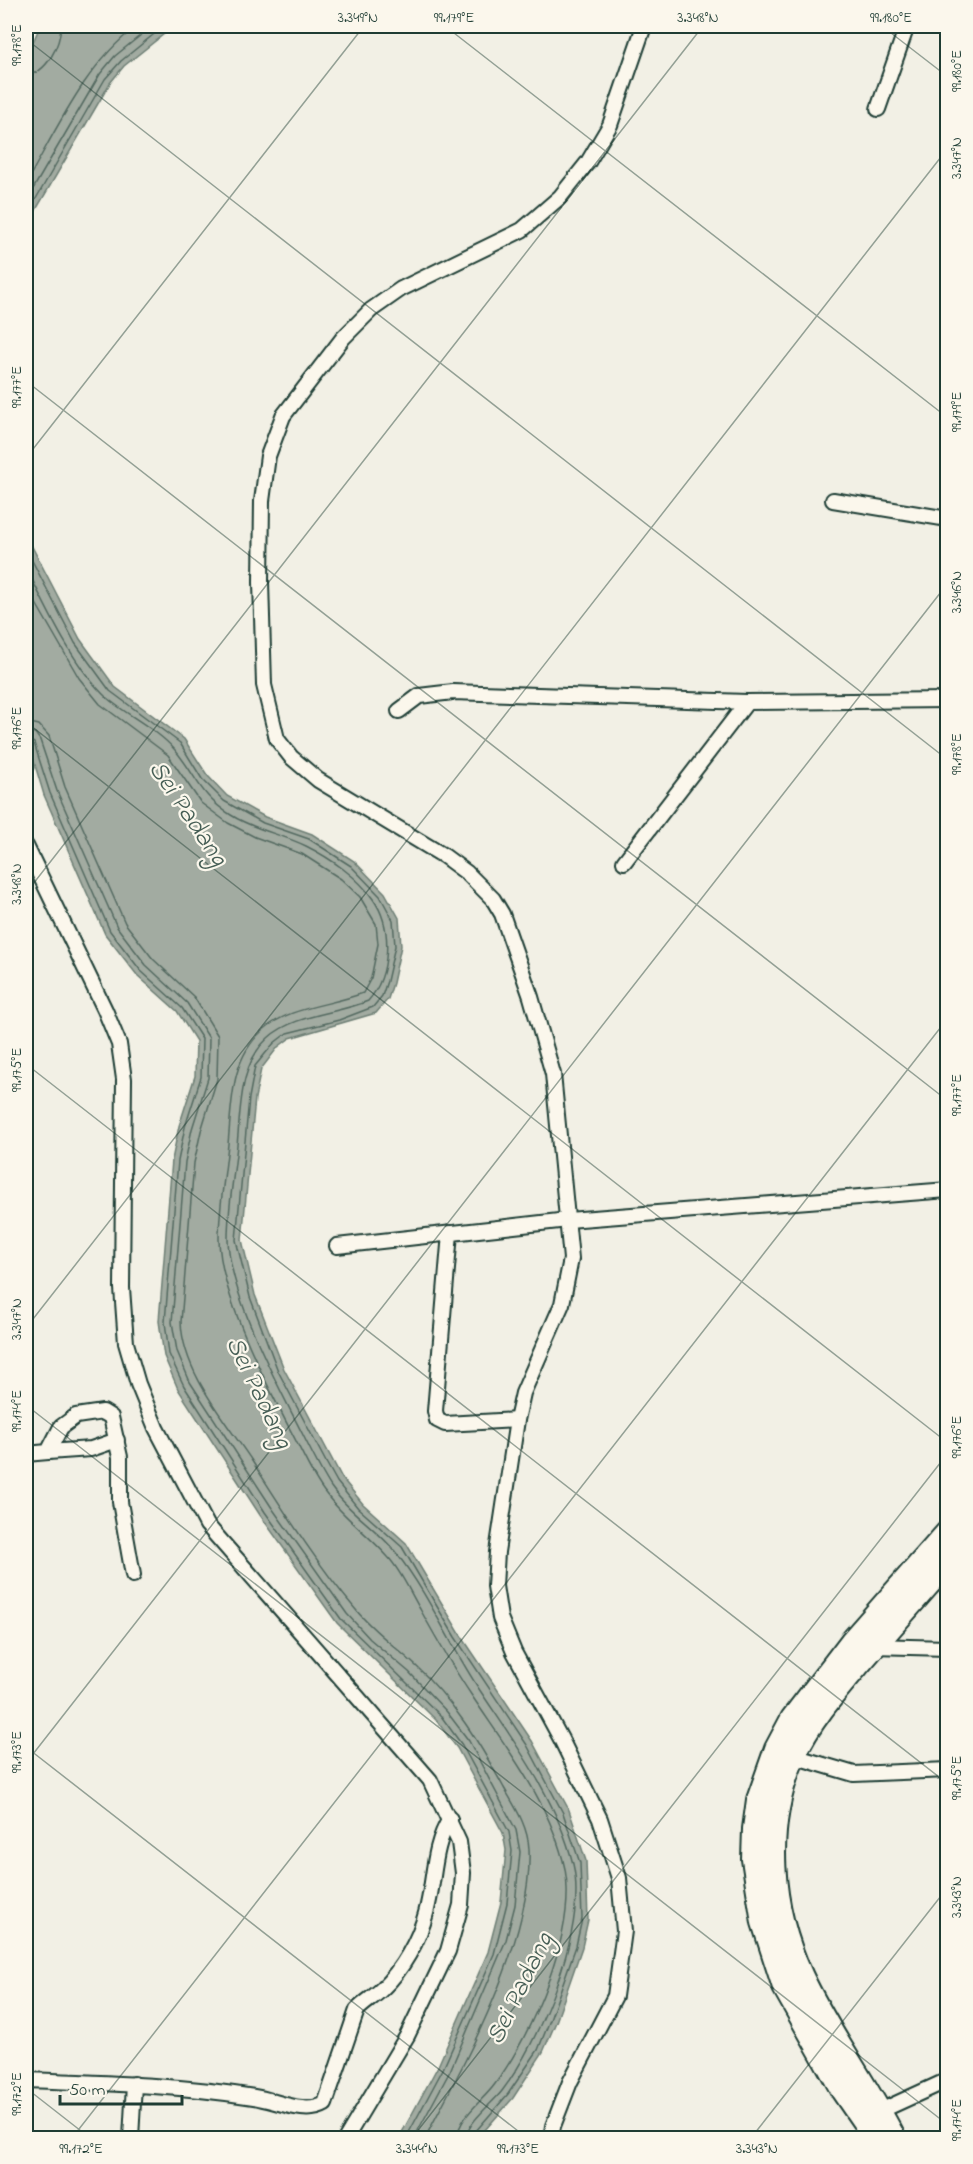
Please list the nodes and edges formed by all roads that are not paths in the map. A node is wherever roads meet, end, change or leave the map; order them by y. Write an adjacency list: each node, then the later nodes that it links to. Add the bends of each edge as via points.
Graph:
1 (644, 26): 12 (street, via 610,125 588,162 560,197 522,230 401,289 371,310 343,338 283,416 268,456 262,501 264,685 277,739 318,780 444,856 493,899 531,997 553,1074)
2 (907, 26): 3 (street)
3 (878, 109)
4 (833, 500): 5 (street)
5 (948, 519)
6 (948, 700): 7 (street)
7 (747, 702): 8 (street, via 453,692 419,696); 10 (street)
8 (399, 711)
9 (26, 846): 26 (street, via 119,1044 124,1079 122,1288 126,1343 156,1428 207,1525 405,1748 430,1780)
10 (624, 862)
11 (948, 1191): 12 (street)
12 (568, 1220): 13 (street); 15 (street, via 571,1259 562,1304 523,1393)
13 (450, 1233): 14 (street); 15 (street, via 437,1420 445,1424)
14 (337, 1246)
15 (517, 1420): 33 (street, via 497,1552 495,1586 500,1618 600,1819 619,1878 624,1931 615,1996 570,2082)
16 (117, 1440): 17 (street, via 91,1449); 17 (street, via 109,1414 76,1416 61,1427); 21 (street, via 120,1502)
17 (48, 1452): 18 (street)
18 (26, 1454)
19 (948, 1533): 22 (highway)
20 (948, 1561): 22 (highway)
21 (134, 1575)
22 (863, 1644): 23 (street); 24 (highway); 34 (highway, via 793,1719 777,1749 759,1800 754,1859 764,1922 785,1987 843,2090)
23 (948, 1648)
24 (793, 1756): 25 (street, via 854,1774); 30 (highway, via 779,1798 773,1837 772,1864 782,1924 800,1976)
25 (948, 1770)
26 (450, 1819): 29 (street, via 441,1834 430,1895 418,1932 402,1965 357,2010 325,2104 311,2109 226,2092); 32 (street, via 459,1842 463,1873 461,1905 448,1951 407,2036)
27 (26, 2080): 29 (street)
28 (948, 2080): 30 (street)
29 (134, 2084): 31 (street)
30 (878, 2112): 35 (highway)
31 (131, 2139)
32 (346, 2139)
33 (551, 2139)
34 (876, 2139)
35 (893, 2139)

